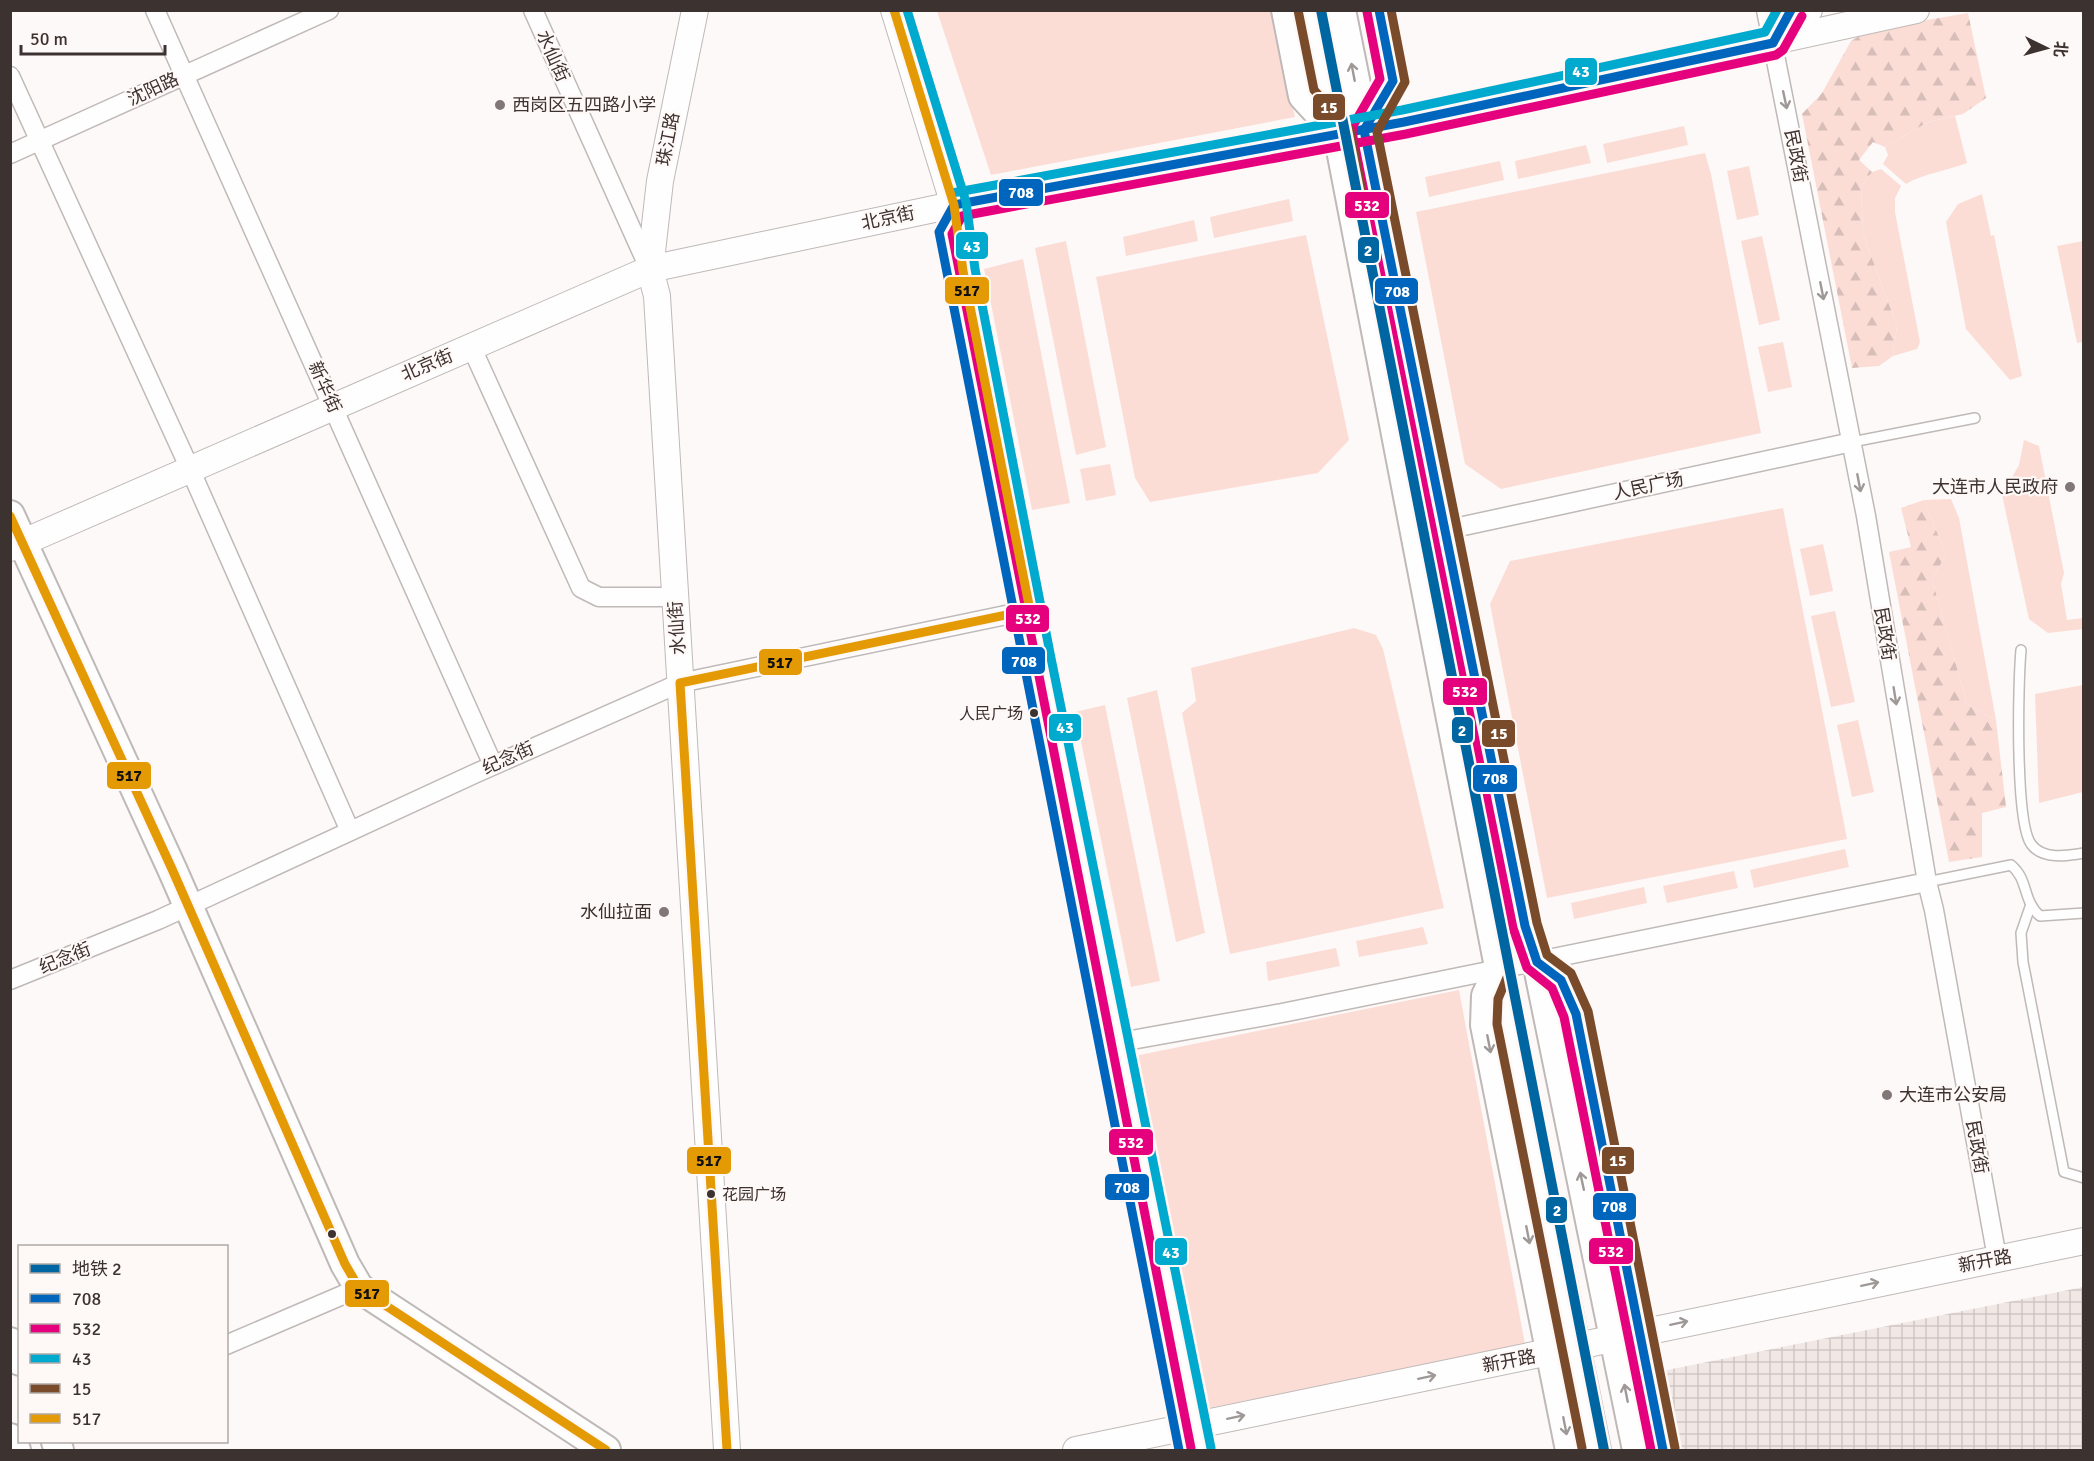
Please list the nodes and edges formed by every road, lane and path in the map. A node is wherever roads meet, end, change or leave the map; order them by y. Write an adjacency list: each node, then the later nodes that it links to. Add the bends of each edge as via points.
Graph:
1 (155, 10): 15 (street, 新华街)
2 (329, 10): 15 (street, 沈阳路)
3 (533, 10): 25 (street, 水仙街)
4 (695, 10): 25 (street, 珠江路, via 660,182)
5 (894, 10): 24 (street)
6 (1286, 10): 17 (main road)
7 (1314, 10): 19 (main road)
8 (1341, 10): 19 (main road, one-way to 8)
9 (1379, 10): 19 (main road, via 1393,81)
10 (1766, 10): 14 (street, 民政街)
11 (1791, 10): 14 (street)
12 (1809, 10): 14 (street)
13 (1916, 10): 14 (street, 北京街)
14 (1773, 43): 18 (street, 北京街); 29 (street, 民政街, one-way to 29)
15 (184, 74): 20 (street, 沈阳路); 27 (street, 新华街)
16 (10, 76): 20 (street)
17 (1303, 96): 19 (main road); 21 (street, via 1300,129)
18 (1404, 122): 19 (street, 北京街); 23 (street)
19 (1352, 132): 21 (street, 北京街); 23 (main road); 46 (main road)
20 (40, 141): 22 (street, 沈阳路); 30 (street)
21 (1294, 143): 24 (street, 北京街)
22 (10, 154)
23 (1373, 170): 32 (main road)
24 (954, 205): 25 (street, 北京街); 35 (street)
25 (650, 269): 26 (street, 北京街); 34 (street, 水仙街, via 657,296)
26 (471, 346): 27 (street, 北京街); 34 (street, via 581,588 599,597)
27 (333, 406): 30 (street, 北京街); 38 (street, 新华街)
28 (1975, 418): 29 (lane)
29 (1851, 442): 32 (street, 人民广场); 41 (street, 民政街, one-way to 41)
30 (190, 469): 33 (street, 北京街); 39 (street)
31 (10, 515): 33 (main road)
32 (1445, 530): 45 (main road, via 1525,926)
33 (17, 545): 42 (main road)
34 (675, 597): 37 (street, 水仙街)
35 (1021, 612): 37 (street, 纪念街); 48 (street); 60 (lane)
36 (2020, 650): 40 (lane, via 2022,810 2031,844 2045,855)
37 (680, 683): 38 (street, 纪念街); 58 (street, 水仙街)
38 (493, 765): 39 (street, 纪念街)
39 (350, 831): 42 (street, 纪念街)
40 (2084, 853)
41 (1927, 882): 43 (lane, via 2011,865 2020,873); 45 (street, via 1563,953); 51 (street, 民政街)
42 (188, 904): 47 (street, 纪念街); 52 (main road, via 345,1264)
43 (2030, 907): 44 (lane, via 2040,916); 49 (lane, via 2021,933 2023,962 2064,1172)
44 (2084, 913)
45 (1537, 962): 46 (street); 53 (main road, one-way to 45, via 1576,1014 1561,980)
46 (1499, 968): 48 (street); 56 (main road, one-way to 56, via 1486,996 1485,1025)
47 (10, 980)
48 (1115, 1043): 60 (street)
49 (2084, 1178)
50 (2084, 1241): 51 (street, 新开路)
51 (1997, 1258): 53 (street, 新开路, one-way to 51)
52 (359, 1288): 55 (street); 62 (main road)
53 (1627, 1334): 56 (street, 新开路); 69 (main road, one-way to 53); 70 (main road)
54 (10, 1342): 57 (main road)
55 (228, 1344)
56 (1563, 1349): 60 (street, 新开路, one-way to 56); 67 (main road, one-way to 67); 68 (main road)
57 (18, 1357)
58 (723, 1392): 63 (street); 64 (street, 水仙街); 65 (street)
59 (10, 1438): 61 (main road)
60 (1186, 1439): 66 (street, 新开路)
61 (16, 1450)
62 (606, 1450)
63 (711, 1450)
64 (727, 1450)
65 (731, 1450)
66 (1076, 1450)
67 (1570, 1450)
68 (1596, 1450)
69 (1637, 1450)
70 (1663, 1450)

